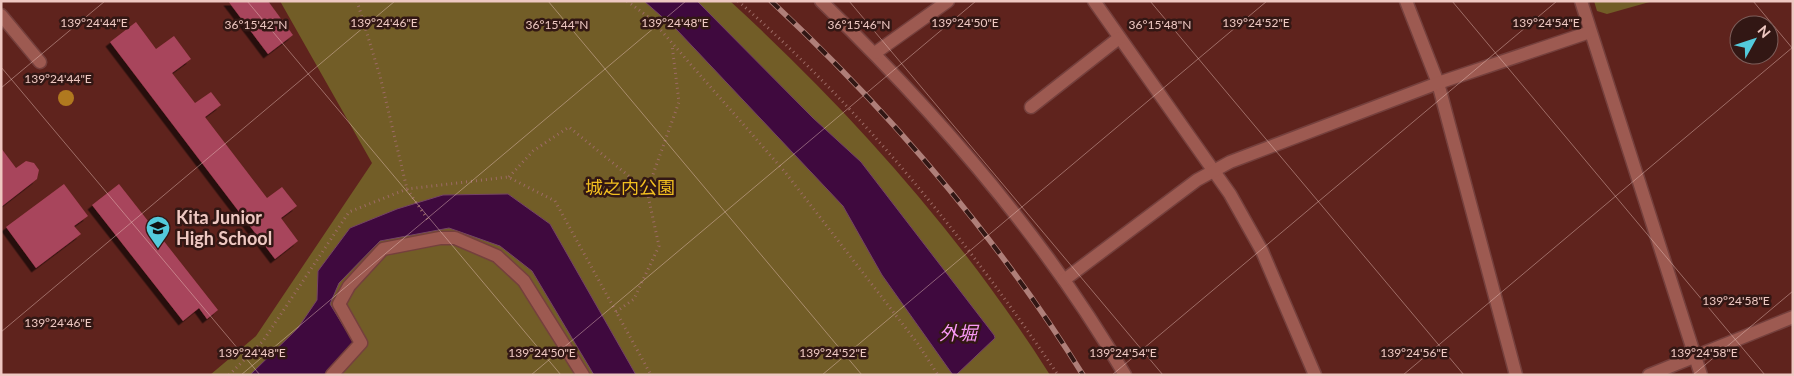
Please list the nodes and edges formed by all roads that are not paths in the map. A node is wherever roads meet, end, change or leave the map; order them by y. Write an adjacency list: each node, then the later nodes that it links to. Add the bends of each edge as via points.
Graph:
1 (822, 1): 9 (street)
2 (948, 1): 9 (street)
3 (1094, 1): 8 (street)
4 (1406, 1): 11 (street)
5 (1581, 1): 7 (street)
6 (1, 15): 10 (street)
7 (1590, 32): 11 (street); 16 (street)
8 (1119, 38): 12 (street); 13 (street)
9 (875, 53): 14 (street, via 960,146)
10 (40, 62)
11 (1438, 82): 13 (street); 21 (street)
12 (1031, 107)
13 (1213, 171): 14 (street); 20 (street, via 1258,244)
14 (1064, 280): 19 (street)
15 (1793, 317): 16 (street)
16 (1694, 357): 22 (street); 23 (street)
17 (332, 375): 18 (street, via 361,343 339,304 349,286 383,249 440,238 455,238 497,256 524,280)
18 (583, 375)
19 (1126, 375)
20 (1315, 375)
21 (1516, 375)
22 (1648, 375)
23 (1700, 375)

